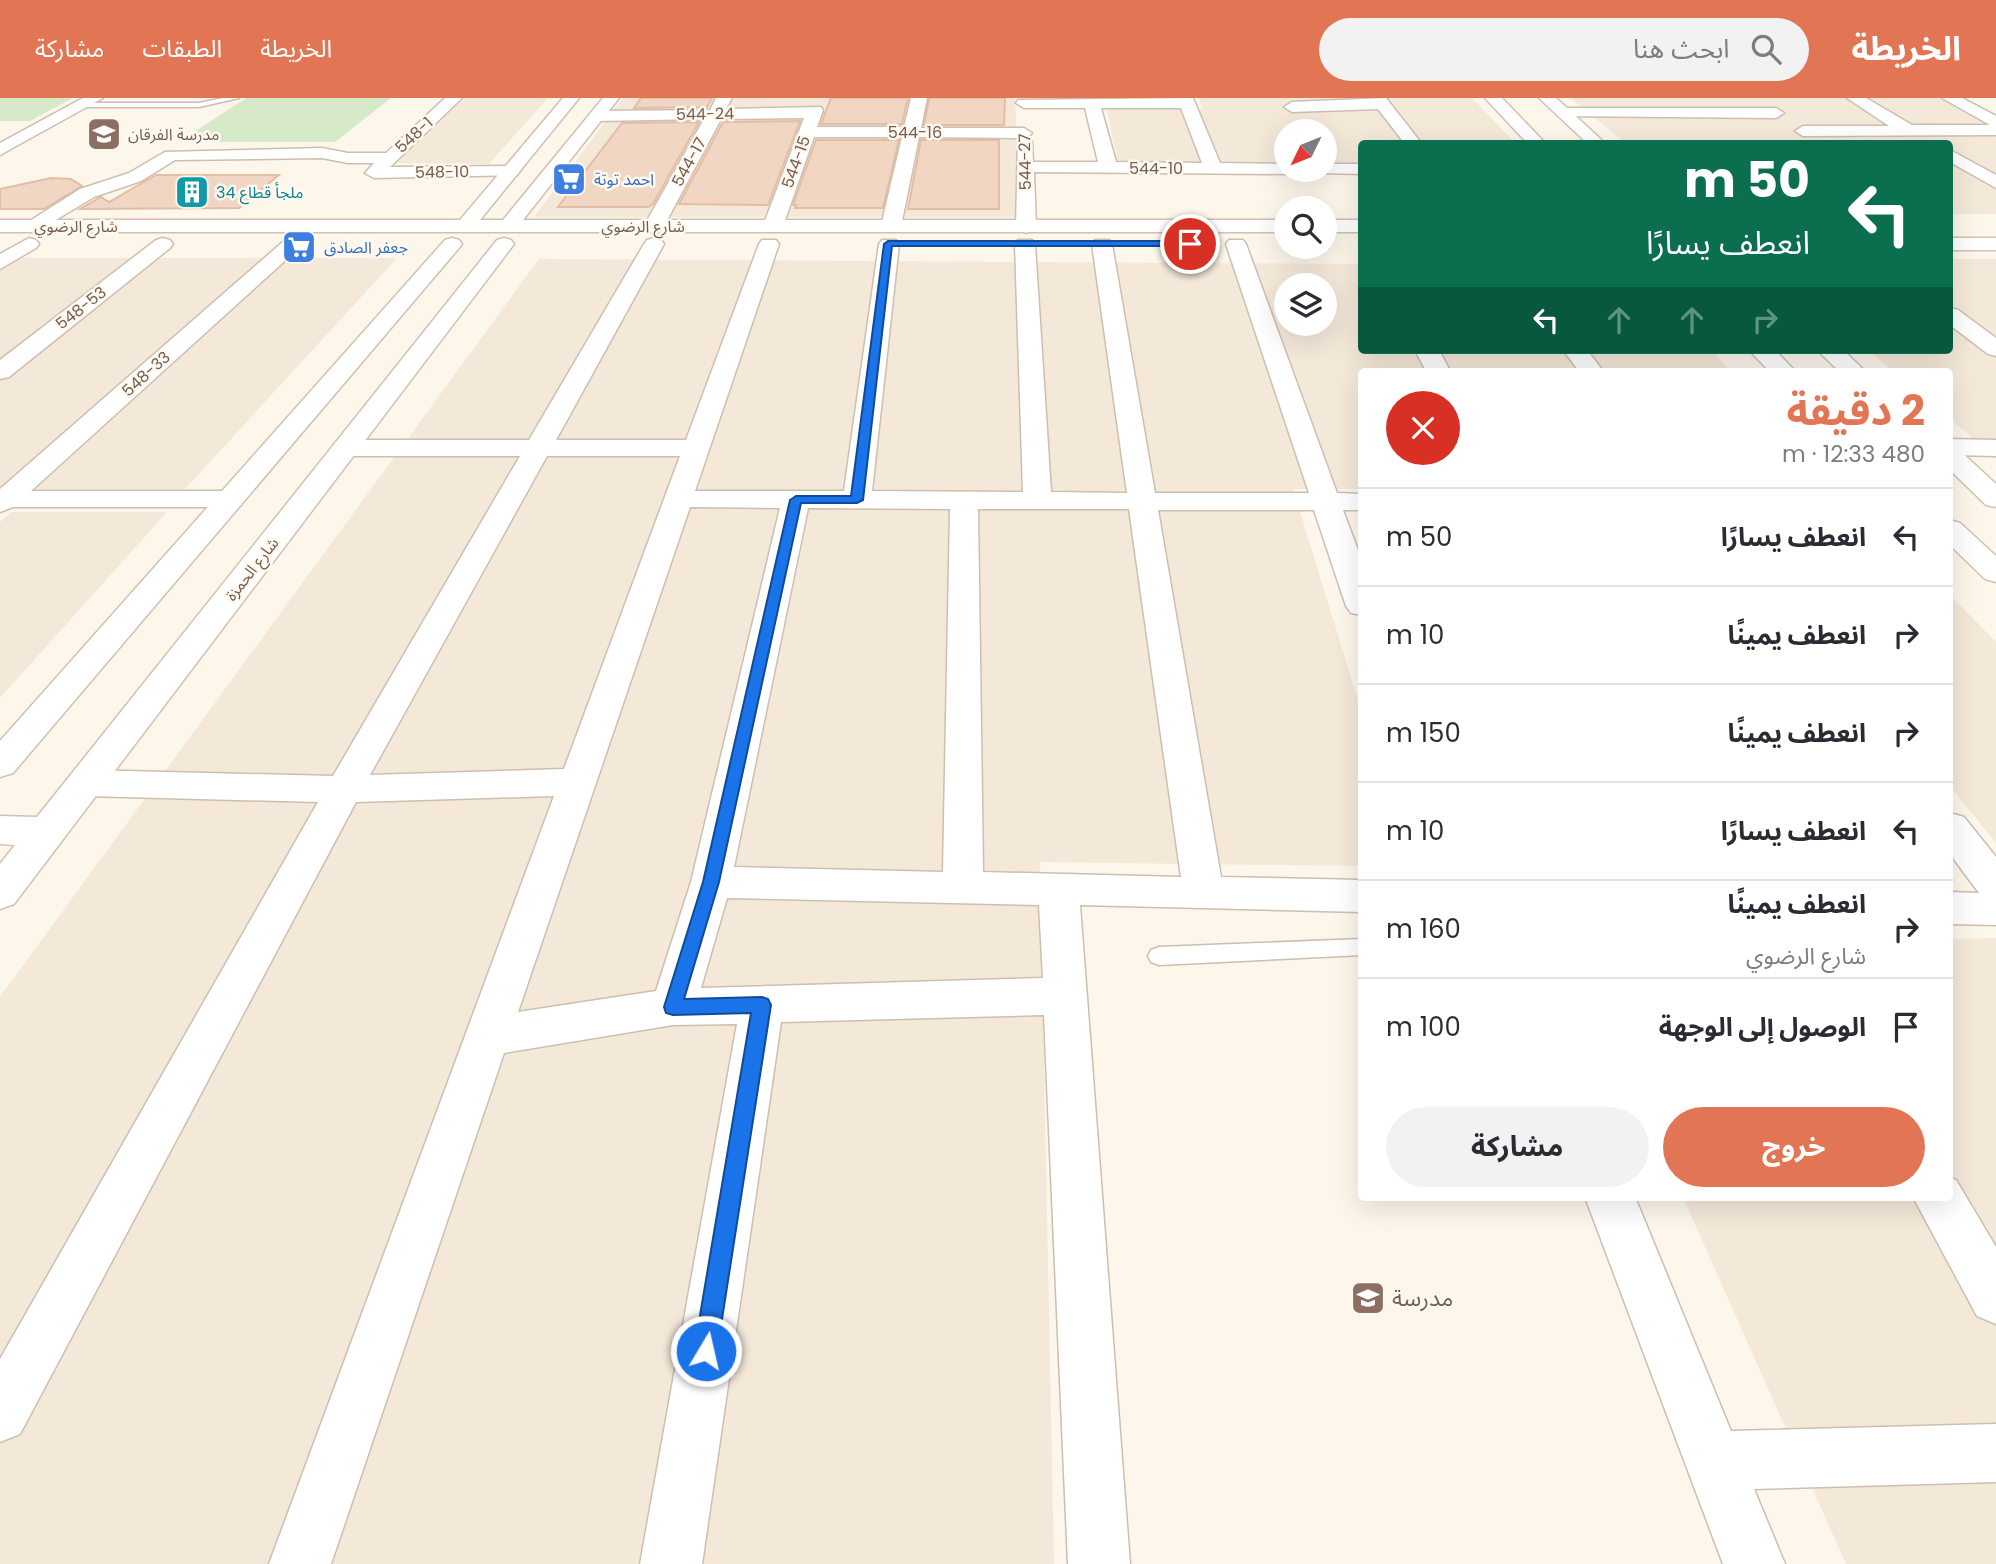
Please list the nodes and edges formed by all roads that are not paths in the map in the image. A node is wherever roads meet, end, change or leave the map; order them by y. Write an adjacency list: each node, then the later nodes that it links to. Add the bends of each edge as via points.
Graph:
1 (235, 98): 16 (lane, via 199,105)
2 (454, 98): 43 (street, 548-1)
3 (571, 98): 50 (street)
4 (611, 98): 26 (street, شارع الحمزة)
5 (724, 98): 24 (street, 544-17)
6 (919, 98): 33 (street)
7 (1493, 98): 37 (street)
8 (1547, 98): 22 (street)
9 (1659, 98): 25 (street)
10 (1754, 98): 23 (street)
11 (1856, 98): 34 (street)
12 (1950, 98): 20 (street)
13 (1186, 100): 18 (street); 46 (street)
14 (1023, 101): 18 (street); 35 (street, 544-27)
15 (1380, 101): 17 (street); 36 (street)
16 (89, 102): 41 (street)
17 (1289, 102): 27 (street)
18 (1092, 103): 45 (street)
19 (816, 105): 24 (street, 544-24); 32 (street, 544-15)
20 (1965, 106): 21 (street); 28 (street)
21 (1996, 106)
22 (1564, 113): 25 (street); 38 (street)
23 (1776, 113): 25 (street); 31 (street)
24 (715, 114): 26 (street, 544-24); 61 (street, 544-17)
25 (1680, 114): 29 (street)
26 (597, 116): 60 (street, شارع الحمزة)
27 (1299, 119)
28 (1996, 122)
29 (1700, 129)
30 (1996, 130): 34 (street)
31 (1803, 131): 34 (street); 39 (street)
32 (807, 132): 33 (street, 544-16); 62 (street, 544-15)
33 (912, 132): 35 (street, 544-16); 63 (street)
34 (1911, 132): 40 (street)
35 (1024, 133): 44 (street, 544-27)
36 (1411, 140)
37 (1534, 140)
38 (1594, 140)
39 (1817, 140)
40 (1924, 140)
41 (0, 150)
42 (1953, 157): 52 (street)
43 (389, 158): 51 (street, 548-1); 58 (street, via 322,153 165,157 135,177 87,193)
44 (1025, 167): 45 (street, 544-10); 64 (street, 544-27)
45 (1108, 167): 46 (street, 544-10)
46 (1213, 168): 48 (street, 544-10)
47 (1337, 168): 49 (street)
48 (1274, 169)
49 (1358, 169)
50 (510, 171): 51 (street, 548-10); 59 (street)
51 (373, 173)
52 (1996, 183)
53 (0, 226): 58 (street, شارع الرضوي)
54 (1337, 226): 55 (street)
55 (1358, 226)
56 (1274, 227): 65 (street, شارع الرضوي)
57 (1953, 227): 66 (street)
58 (31, 235): 59 (street, شارع الرضوي); 67 (street, شارع الرضوي); 68 (street, شارع الرضوي); 75 (street)
59 (458, 235): 60 (street, شارع الرضوي); 69 (street, شارع الرضوي); 91 (street)
60 (506, 235): 61 (street, شارع الرضوي); 86 (street, شارع الحمزة)
61 (654, 235): 62 (street, شارع الرضوي); 87 (street, 544-17)
62 (771, 235): 63 (street, شارع الرضوي); 88 (street, 544-15)
63 (890, 235): 64 (street, شارع الرضوي); 95 (street)
64 (1026, 235): 65 (street, شارع الرضوي); 97 (street, 544-27)
65 (1113, 238): 70 (street, شارع الرضوي); 99 (street)
66 (1994, 241): 74 (street)
67 (0, 244)
68 (163, 244): 69 (street, شارع الرضوي); 84 (street, 548-53)
69 (292, 244): 98 (street, 548-33)
70 (1236, 244): 71 (street, شارع الرضوي); 100 (street)
71 (1274, 244)
72 (1337, 244): 73 (street)
73 (1358, 244)
74 (1953, 244)
75 (0, 263)
76 (1953, 317): 77 (street)
77 (1996, 349)
78 (1578, 354): 81 (street)
79 (1765, 354): 82 (street)
80 (1834, 354): 83 (street)
81 (1589, 368)
82 (1780, 368)
83 (1850, 368)
84 (0, 372)
85 (1953, 447): 89 (street)
86 (345, 448): 87 (street); 107 (street, شارع الحمزة)
87 (540, 448): 88 (street); 108 (street, 544-17)
88 (696, 448): 92 (street, 544-15)
89 (1996, 448)
90 (1953, 459): 93 (street)
91 (231, 499): 98 (street); 105 (street)
92 (678, 499): 94 (street); 106 (street, 544-15)
93 (1996, 499)
94 (796, 500): 95 (street); 112 (street)
95 (857, 500): 96 (street)
96 (964, 500): 97 (street); 114 (street)
97 (1037, 500): 99 (street)
98 (2, 501)
99 (1142, 501): 100 (street); 116 (street)
100 (1327, 502): 101 (street); 104 (street)
101 (1358, 502)
102 (1953, 532): 103 (street)
103 (1996, 573)
104 (1358, 594)
105 (0, 764)
106 (578, 782): 108 (street); 126 (street, 544-15)
107 (86, 783): 108 (street); 111 (street, شارع الحمزة)
108 (344, 789): 130 (street, 544-17)
109 (0, 830): 111 (street)
110 (1953, 831): 113 (street)
111 (48, 832): 117 (street, شارع الحمزة)
112 (711, 882): 114 (street); 125 (street)
113 (1996, 885)
114 (963, 888): 115 (street)
115 (1059, 890): 116 (street); 123 (street)
116 (1203, 892): 118 (street)
117 (0, 893)
118 (1358, 896)
119 (1953, 908): 120 (street)
120 (1996, 909)
121 (1358, 947): 122 (lane)
122 (1160, 956)
123 (1065, 996): 124 (street); 135 (street)
124 (762, 1005): 125 (street); 134 (street)
125 (673, 1007): 126 (street)
126 (488, 1036): 133 (street, 544-15)
127 (1612, 1201): 132 (street)
128 (1940, 1201): 129 (street)
129 (1996, 1297)
130 (0, 1414)
131 (1996, 1453): 132 (street)
132 (1714, 1461): 136 (street)
133 (300, 1564)
134 (671, 1564)
135 (1099, 1564)
136 (1754, 1564)

